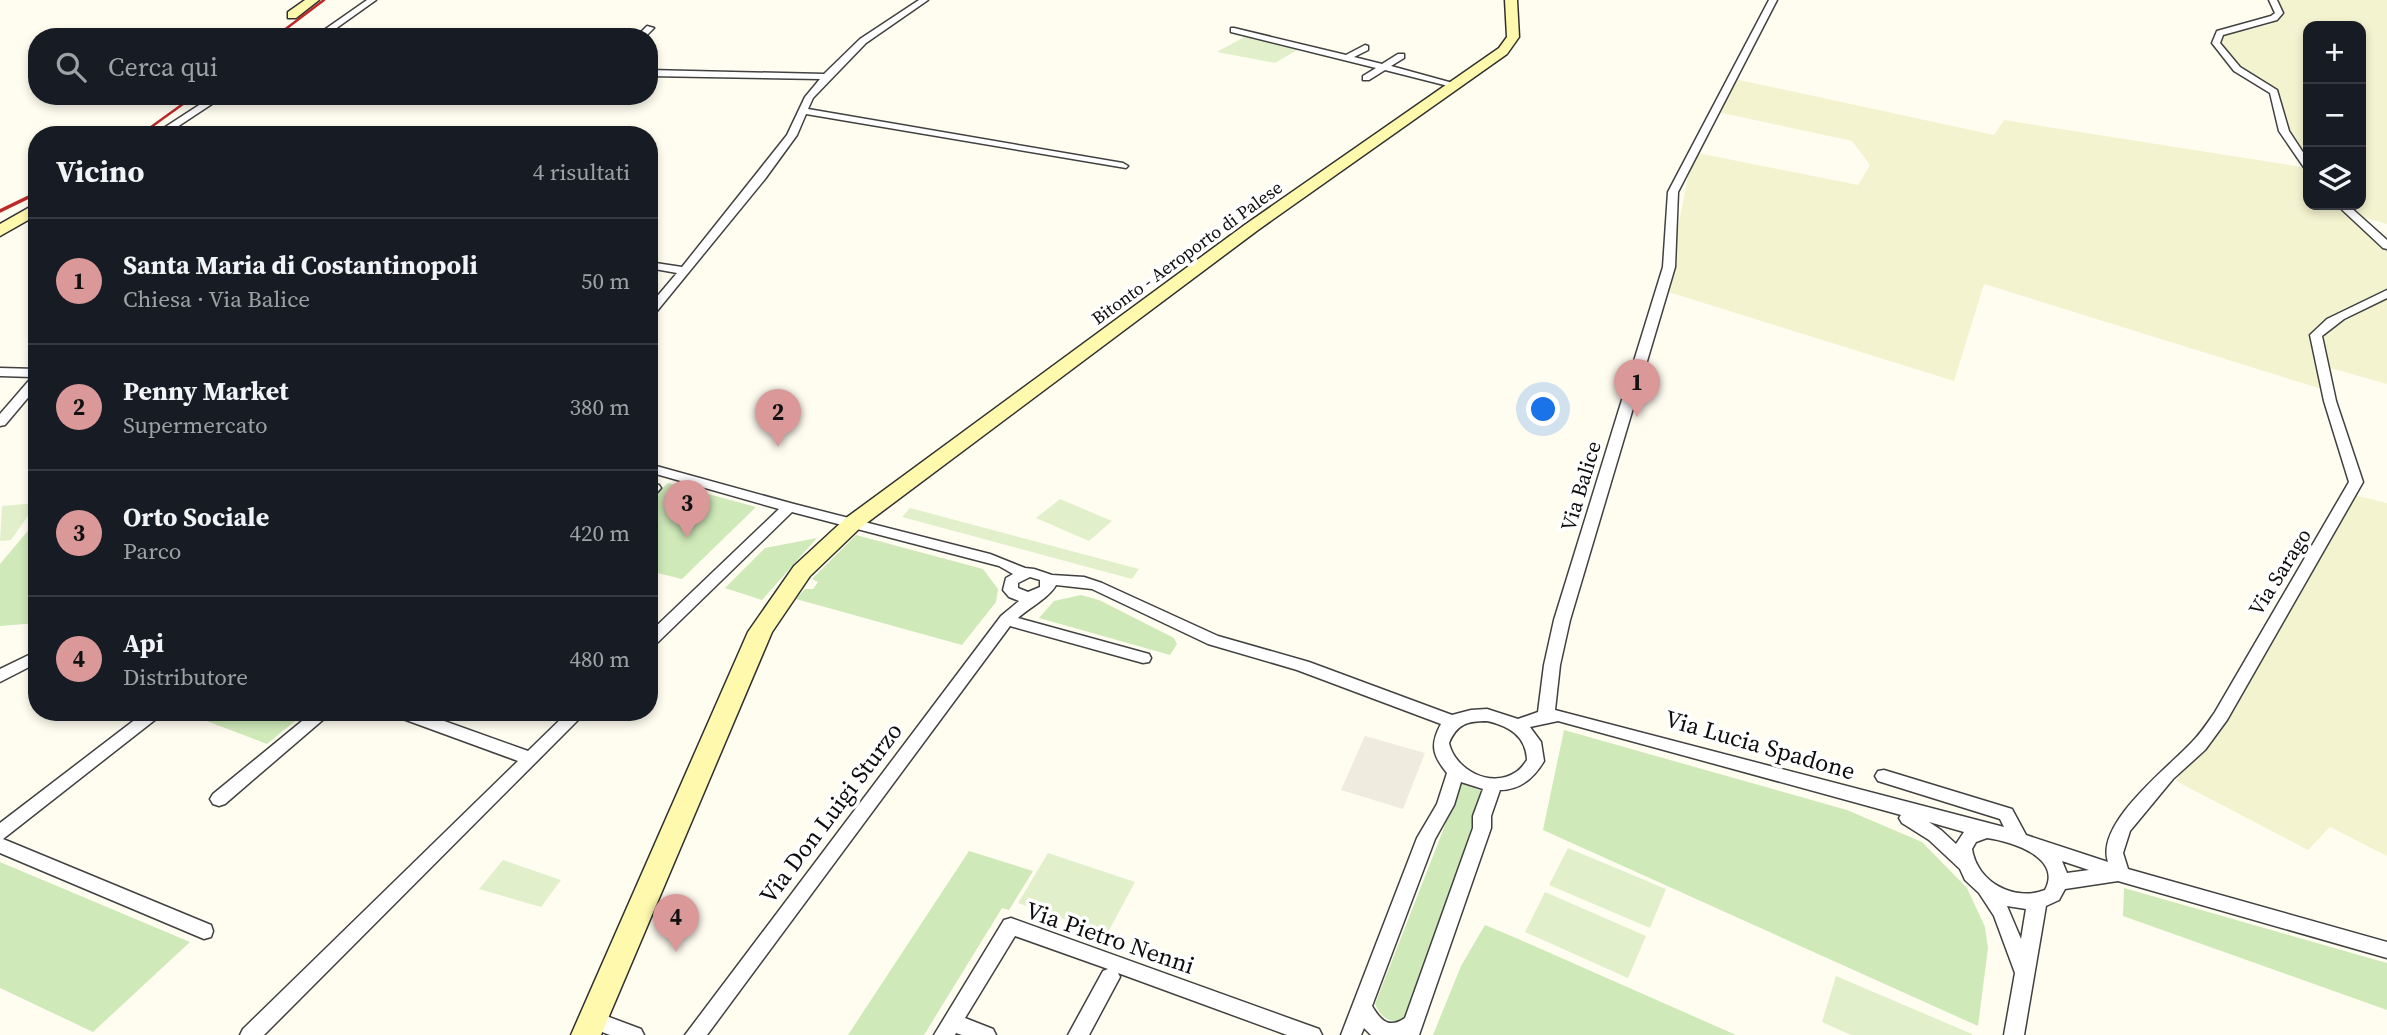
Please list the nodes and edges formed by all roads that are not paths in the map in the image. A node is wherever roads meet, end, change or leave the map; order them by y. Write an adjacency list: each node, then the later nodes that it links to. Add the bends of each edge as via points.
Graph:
1 (313, 0): 7 (main road)
2 (372, 0): 8 (street)
3 (924, 0): 16 (street, via 863,41)
4 (1511, 0): 18 (main road, Bitonto - Aeroporto di Palese, via 1510,44)
5 (1773, 0): 48 (street, Via Balice, via 1673,192 1669,267 1562,620)
6 (2273, 0): 22 (street, via 2279,13 2274,18 2220,33 2216,43 2237,68 2274,92 2284,131)
7 (292, 15)
8 (331, 28)
9 (1234, 30): 12 (street)
10 (1365, 48): 12 (street)
11 (1401, 56): 13 (street)
12 (1349, 59): 13 (street); 14 (street)
13 (1383, 67): 17 (street); 18 (street)
14 (1333, 69)
15 (658, 73): 16 (street)
16 (827, 77): 20 (street)
17 (1366, 78)
18 (1456, 85): 38 (main road, Bitonto - Aeroporto di Palese, via 1252,228)
19 (206, 105): 21 (street)
20 (803, 111): 23 (street); 29 (street, via 792,135)
21 (172, 126)
22 (2303, 160)
23 (1123, 166)
24 (2347, 210): 27 (street)
25 (28, 214): 26 (main road)
26 (0, 231)
27 (2387, 246)
28 (658, 266): 29 (street)
29 (685, 271): 31 (street)
30 (2387, 293): 66 (street, Via Sarago, via 2338,317 2316,335 2330,401 2356,482 2221,716 2122,828 2115,853)
31 (658, 303)
32 (0, 372): 33 (street)
33 (28, 373)
34 (28, 389): 35 (street)
35 (0, 422)
36 (658, 471): 37 (street)
37 (789, 507): 38 (street); 44 (street)
38 (853, 523): 39 (street); 75 (main road, Bitonto - Aeroporto di Palese, via 802,571 760,632)
39 (985, 557): 40 (street); 41 (street, via 999,567)
40 (1023, 573): 41 (street); 42 (street, via 1035,572)
41 (1013, 589): 42 (street); 43 (street)
42 (1042, 590): 43 (street); 53 (street, via 1084,582 1213,640 1303,666)
43 (1006, 620): 45 (street); 80 (street, Via Don Luigi Sturzo)
44 (658, 633)
45 (1143, 658)
46 (28, 661): 47 (street)
47 (0, 676)
48 (1546, 717): 54 (street, Via Lucia Spadone); 60 (street, Via Lucia Spadone, via 1558,715)
49 (145, 721): 62 (street)
50 (313, 721): 59 (street)
51 (426, 721): 55 (street)
52 (569, 721): 55 (street)
53 (1453, 722): 56 (street, via 1440,744); 58 (street, via 1477,715 1497,716 1530,737 1536,753 1532,768 1520,779)
54 (1521, 725)
55 (531, 759): 78 (street)
56 (1455, 771): 58 (street); 74 (street)
57 (1884, 776): 63 (street, via 2006,814)
58 (1493, 784): 77 (street)
59 (219, 799)
60 (1885, 806): 61 (street, Via Lucia Spadone); 65 (street, via 1935,835)
61 (1986, 831): 63 (street); 65 (street, via 1965,842)
62 (0, 832)
63 (2026, 840): 66 (street); 67 (street, via 2053,862)
64 (0, 845): 70 (street)
65 (1965, 864): 68 (street)
66 (2121, 874): 67 (street); 71 (street)
67 (2059, 882): 69 (street, via 2052,895)
68 (1984, 886): 69 (street, via 2016,900); 72 (street, via 2002,913)
69 (2036, 901): 72 (street)
70 (204, 931)
71 (2387, 950)
72 (2023, 970): 85 (street)
73 (1110, 977): 82 (street)
74 (1363, 1008): 77 (street, via 1381,1032); 84 (street)
75 (590, 1027): 79 (street)
76 (948, 1028): 81 (street); 83 (street, Via Pietro Nenni, via 1011,926)
77 (1412, 1029)
78 (250, 1035)
79 (634, 1035)
80 (695, 1035)
81 (986, 1035)
82 (1078, 1035)
83 (1312, 1035)
84 (1351, 1035)
85 (2014, 1035)

